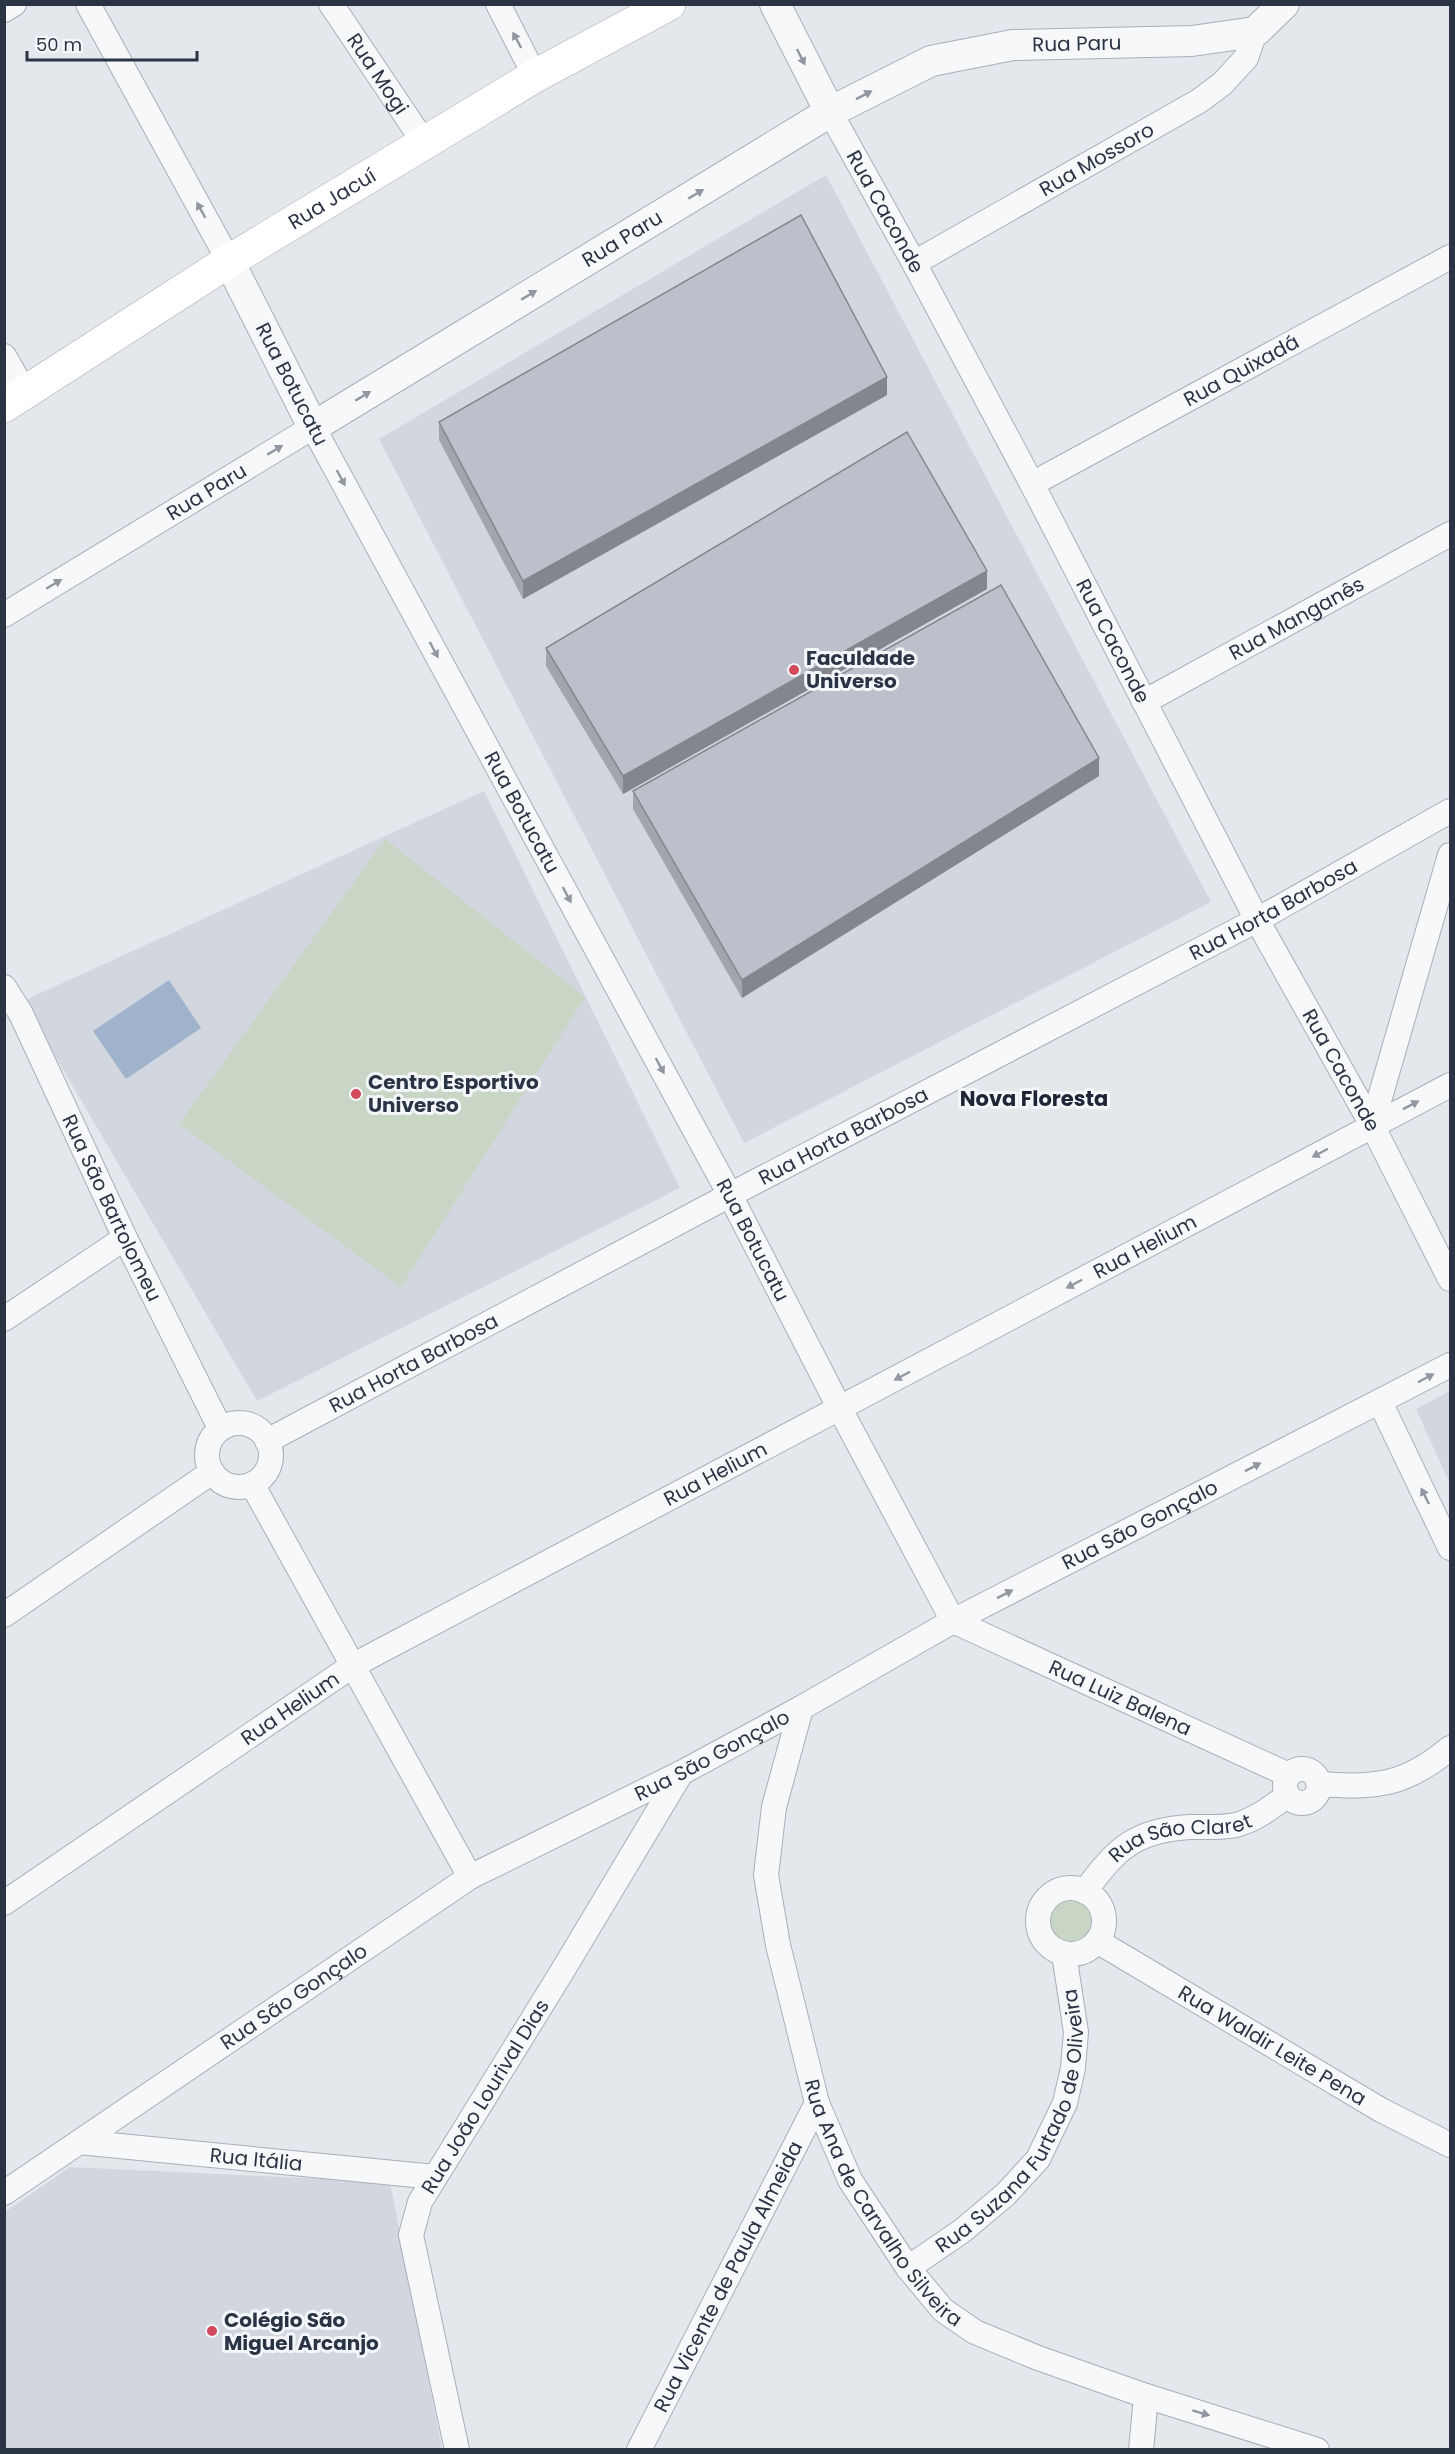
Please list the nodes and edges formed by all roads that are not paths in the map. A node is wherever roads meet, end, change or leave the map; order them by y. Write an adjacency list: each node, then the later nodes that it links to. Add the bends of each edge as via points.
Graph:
1 (14, 4): 8 (street)
2 (88, 4): 14 (street, Rua Botucatu, one-way to 2)
3 (331, 4): 12 (street, Rua Mogi)
4 (498, 4): 10 (street, one-way to 4)
5 (669, 4): 10 (main road, Rua Jacuí)
6 (775, 4): 11 (street, Rua Caconde, one-way to 11)
7 (1284, 4): 9 (street)
8 (4, 10)
9 (1255, 32): 11 (street, Rua Paru, one-way to 9, via 931,61 1001,47 1192,41); 15 (street, Rua Mossoro, via 1246,58 1199,101)
10 (536, 76): 12 (main road, Rua Jacuí)
11 (830, 112): 15 (street, Rua Caconde); 18 (street, Rua Paru, one-way to 11)
12 (425, 144): 14 (main road, Rua Jacuí)
13 (1450, 257): 19 (street, Rua Quixadá)
14 (229, 261): 17 (main road, Rua Jacuí); 18 (street, Rua Botucatu)
15 (914, 263): 19 (street, Rua Caconde)
16 (4, 356): 17 (street)
17 (15, 400)
18 (313, 427): 21 (street, Rua Paru, one-way to 18); 30 (street, Rua Botucatu, one-way to 30)
19 (1032, 484): 22 (street, Rua Caconde)
20 (1450, 534): 22 (street, Rua Manganês)
21 (4, 615)
22 (1144, 702): 25 (street, Rua Caconde)
23 (1450, 811): 25 (street, Rua Horta Barbosa)
24 (1450, 855): 29 (street)
25 (1257, 920): 29 (street, Rua Caconde); 30 (street, Rua Horta Barbosa)
26 (4, 987): 27 (street, Rua São Bartolomeu)
27 (13, 1019): 31 (street, Rua São Bartolomeu)
28 (1450, 1085): 29 (street, Rua Helium, one-way to 28)
29 (1372, 1125): 32 (street, Rua Caconde); 36 (street, Rua Helium, one-way to 36)
30 (730, 1195): 36 (street, Rua Botucatu); 38 (street, Rua Horta Barbosa)
31 (125, 1238): 33 (street); 37 (street, Rua São Bartolomeu)
32 (1450, 1279)
33 (4, 1319)
34 (1450, 1365): 35 (street, Rua São Gonçalo, one-way to 34)
35 (1380, 1402): 41 (street, one-way to 35); 43 (street, Rua São Gonçalo, one-way to 35)
36 (840, 1409): 43 (street, Rua Botucatu); 44 (street, Rua Helium)
37 (220, 1428): 38 (street, via 241,1423 252,1426); 39 (street, via 208,1445)
38 (267, 1441): 40 (street, via 270,1461)
39 (212, 1472): 40 (street, via 227,1484); 42 (street)
40 (252, 1484): 44 (street)
41 (1450, 1548)
42 (4, 1615)
43 (953, 1621): 45 (street, Rua São Gonçalo); 48 (street, Rua Luiz Balena)
44 (352, 1666): 49 (street); 51 (street, Rua Helium)
45 (801, 1708): 47 (street, Rua São Gonçalo); 54 (street, Rua Ana de Carvalho Silveira, via 774,1807 766,1875 778,1945)
46 (1450, 1748): 48 (street, via 1428,1767 1378,1786 1318,1784 1314,1798 1305,1802 1296,1801)
47 (681, 1773): 49 (street, Rua São Gonçalo); 57 (street, Rua João Lourival Dias)
48 (1288, 1785): 50 (street, Rua São Claret, via 1256,1816 1235,1825 1163,1829 1142,1835 1100,1870)
49 (470, 1877): 55 (street, Rua São Gonçalo)
50 (1085, 1892): 52 (street, via 1102,1909 1103,1925); 53 (street, via 1075,1888 1056,1891 1041,1905 1041,1935)
51 (4, 1903)
52 (1097, 1941): 53 (street, via 1082,1952); 56 (street, Rua Waldir Leite Pena, via 1381,2110)
53 (1064, 1954): 59 (street, Rua Suzana Furtado de Oliveira, via 1076,2032 1073,2068 1065,2103 1038,2159 1006,2194 962,2231)
54 (817, 2103): 59 (street, Rua Ana de Carvalho Silveira, via 850,2180); 62 (street, Rua Vicente de Paula Almeida)
55 (79, 2142): 57 (street, Rua Itália); 58 (street, Rua São Gonçalo)
56 (1450, 2143)
57 (435, 2177): 61 (street, Rua João Lourival Dias, via 420,2202 411,2235)
58 (4, 2193)
59 (908, 2268): 60 (street, Rua Ana de Carvalho Silveira, via 943,2310 975,2332)
60 (1146, 2396): 63 (street); 64 (street, Rua Ana de Carvalho Silveira, one-way to 64)
61 (457, 2450)
62 (639, 2450)
63 (1141, 2450)
64 (1317, 2450)

